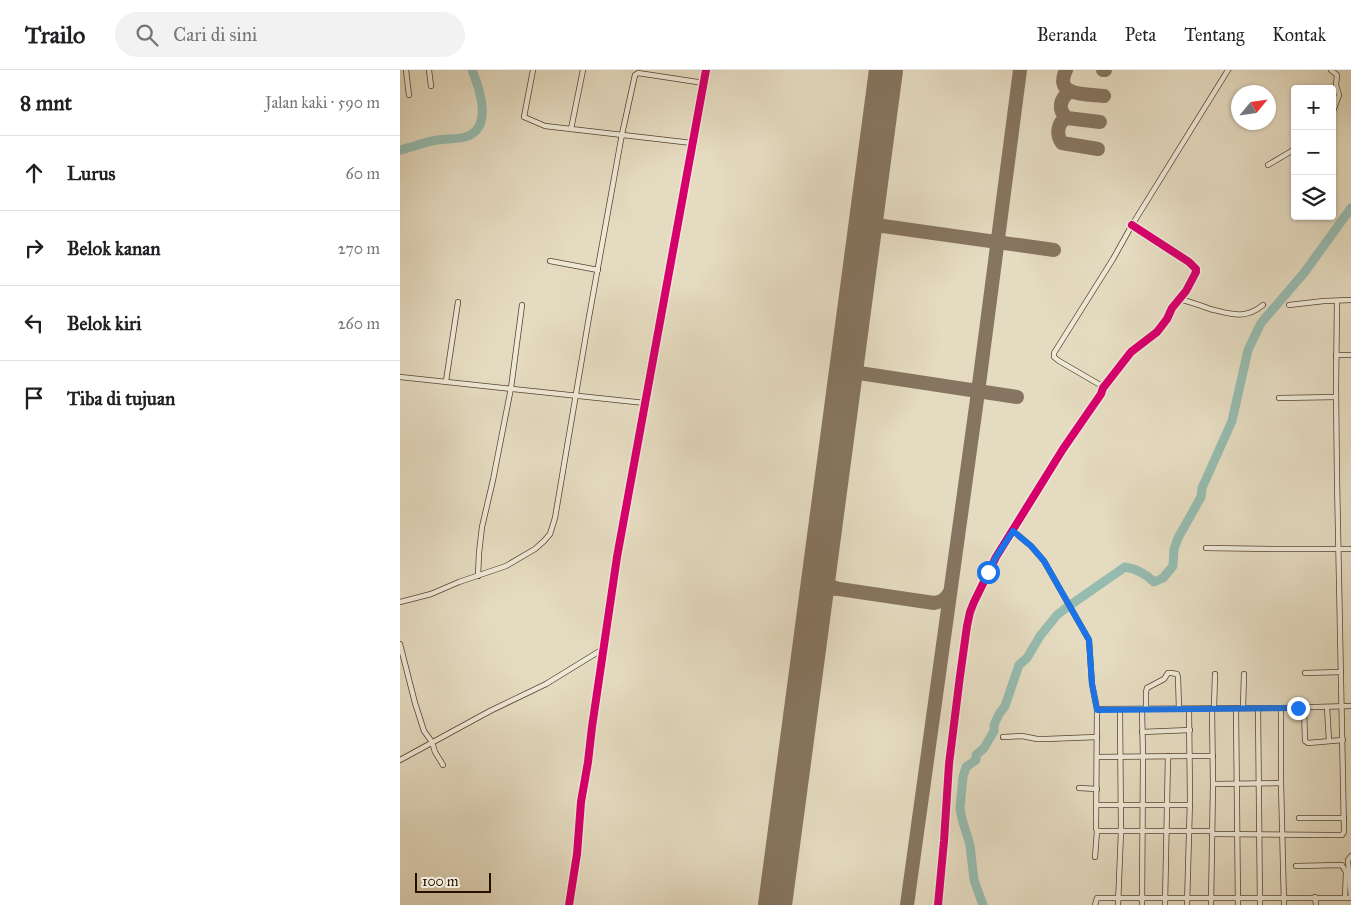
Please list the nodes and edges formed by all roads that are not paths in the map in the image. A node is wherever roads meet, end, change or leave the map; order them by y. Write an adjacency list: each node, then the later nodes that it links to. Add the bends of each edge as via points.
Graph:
1 (406, 70): 12 (street)
2 (429, 70): 11 (street)
3 (533, 70): 14 (street, via 524,117 544,126)
4 (583, 70): 14 (street)
5 (706, 70): 8 (street)
6 (1228, 70): 19 (street)
7 (1332, 70): 10 (street, via 1336,74)
8 (704, 83): 15 (street, via 637,73); 16 (street)
9 (1336, 85): 13 (street, via 1339,92)
10 (1336, 85)
11 (431, 86)
12 (409, 95)
13 (1336, 104)
14 (571, 129): 15 (street)
15 (622, 134): 16 (street); 21 (street)
16 (692, 143): 38 (street)
17 (1291, 151): 18 (street)
18 (1268, 165)
19 (1132, 225): 22 (street, via 1196,269); 34 (street, via 1054,353 1059,361)
20 (550, 261): 21 (street)
21 (598, 270): 35 (street)
22 (1179, 300): 27 (street, via 1241,315); 34 (street, via 1157,332 1131,352)
23 (1351, 300): 24 (street)
24 (1337, 301): 28 (street); 30 (street)
25 (458, 302): 32 (street)
26 (522, 305): 33 (street)
27 (1263, 305)
28 (1289, 305)
29 (1351, 355): 30 (street)
30 (1336, 356): 36 (street)
31 (400, 376): 32 (street)
32 (446, 381): 33 (street)
33 (511, 388): 35 (street); 43 (street, via 482,527)
34 (1103, 388): 39 (street)
35 (575, 396): 38 (street); 43 (street, via 556,518 550,534 535,549 506,566)
36 (1336, 397): 37 (street); 41 (street)
37 (1279, 398)
38 (645, 403): 46 (street)
39 (1013, 531): 63 (street, via 1044,561 1089,640); 119 (street, via 988,572 967,626 949,764)
40 (1206, 548): 41 (street)
41 (1339, 548): 42 (street); 47 (street)
42 (1351, 549)
43 (478, 576): 44 (street)
44 (400, 602)
45 (400, 644): 71 (street, via 424,731)
46 (604, 649): 71 (street, via 546,684); 118 (street)
47 (1341, 672): 48 (street); 52 (street)
48 (1305, 673)
49 (1215, 674): 54 (street)
50 (1244, 674): 56 (street)
51 (1327, 706): 52 (street); 59 (street); 70 (street)
52 (1342, 706): 53 (street); 69 (street)
53 (1351, 706)
54 (1213, 708): 55 (street); 62 (street); 74 (street)
55 (1236, 708): 56 (street); 80 (street)
56 (1243, 708): 57 (street)
57 (1258, 708): 58 (street); 83 (street)
58 (1281, 708): 59 (street); 81 (street)
59 (1304, 708): 70 (street, via 1305,741)
60 (1144, 709): 61 (street); 61 (street, via 1147,688 1172,673 1178,677); 64 (street); 66 (street)
61 (1178, 709): 62 (street)
62 (1189, 709): 65 (street)
63 (1097, 710): 64 (street); 68 (street)
64 (1120, 710): 77 (street)
65 (1190, 730): 66 (street); 73 (street)
66 (1142, 732): 76 (street)
67 (1003, 737): 68 (street, via 1046,740)
68 (1097, 737): 75 (street)
69 (1342, 740): 70 (street); 92 (street)
70 (1329, 741)
71 (432, 742): 78 (street); 79 (street)
72 (1168, 756): 73 (street); 76 (street); 89 (street)
73 (1190, 756): 74 (street); 90 (street)
74 (1213, 756): 82 (street)
75 (1097, 757): 77 (street); 85 (street)
76 (1143, 757): 77 (street); 88 (street)
77 (1120, 758): 87 (street)
78 (400, 760)
79 (443, 765)
80 (1236, 783): 82 (street); 83 (street); 101 (street)
81 (1281, 783): 83 (street); 103 (street)
82 (1213, 784): 100 (street)
83 (1259, 784): 102 (street)
84 (1079, 788): 85 (street)
85 (1097, 789): 86 (street)
86 (1097, 805): 87 (street); 95 (street)
87 (1121, 806): 88 (street); 96 (street)
88 (1142, 806): 89 (street); 97 (street)
89 (1167, 806): 90 (street); 98 (street)
90 (1190, 806): 99 (street)
91 (1299, 818): 92 (street)
92 (1344, 818): 93 (street)
93 (1344, 828): 94 (street); 103 (street, via 1342,835)
94 (1351, 828)
95 (1097, 831): 96 (street); 105 (street)
96 (1120, 831): 97 (street); 108 (street)
97 (1142, 831): 98 (street); 110 (street)
98 (1166, 832): 99 (street); 109 (street)
99 (1189, 832): 100 (street); 111 (street)
100 (1212, 832): 101 (street); 112 (street)
101 (1237, 834): 102 (street); 113 (street)
102 (1260, 834): 103 (street); 114 (street)
103 (1282, 835): 115 (street)
104 (1351, 856): 107 (street, via 1348,860)
105 (1095, 857)
106 (1296, 866): 117 (street, via 1342,865)
107 (1351, 882): 117 (street)
108 (1118, 897): 110 (street); 120 (street, via 1096,898); 121 (street)
109 (1166, 897): 110 (street); 111 (street); 123 (street)
110 (1142, 898): 122 (street)
111 (1187, 898): 112 (street); 124 (street)
112 (1212, 898): 113 (street); 125 (street)
113 (1238, 898): 114 (street); 126 (street)
114 (1260, 898): 115 (street); 127 (street)
115 (1283, 898): 116 (street); 128 (street)
116 (1316, 898): 117 (street); 129 (street)
117 (1349, 898)
118 (569, 905)
119 (938, 905)
120 (1095, 905)
121 (1118, 905)
122 (1142, 905)
123 (1166, 905)
124 (1187, 905)
125 (1211, 905)
126 (1238, 905)
127 (1260, 905)
128 (1284, 905)
129 (1316, 905)

